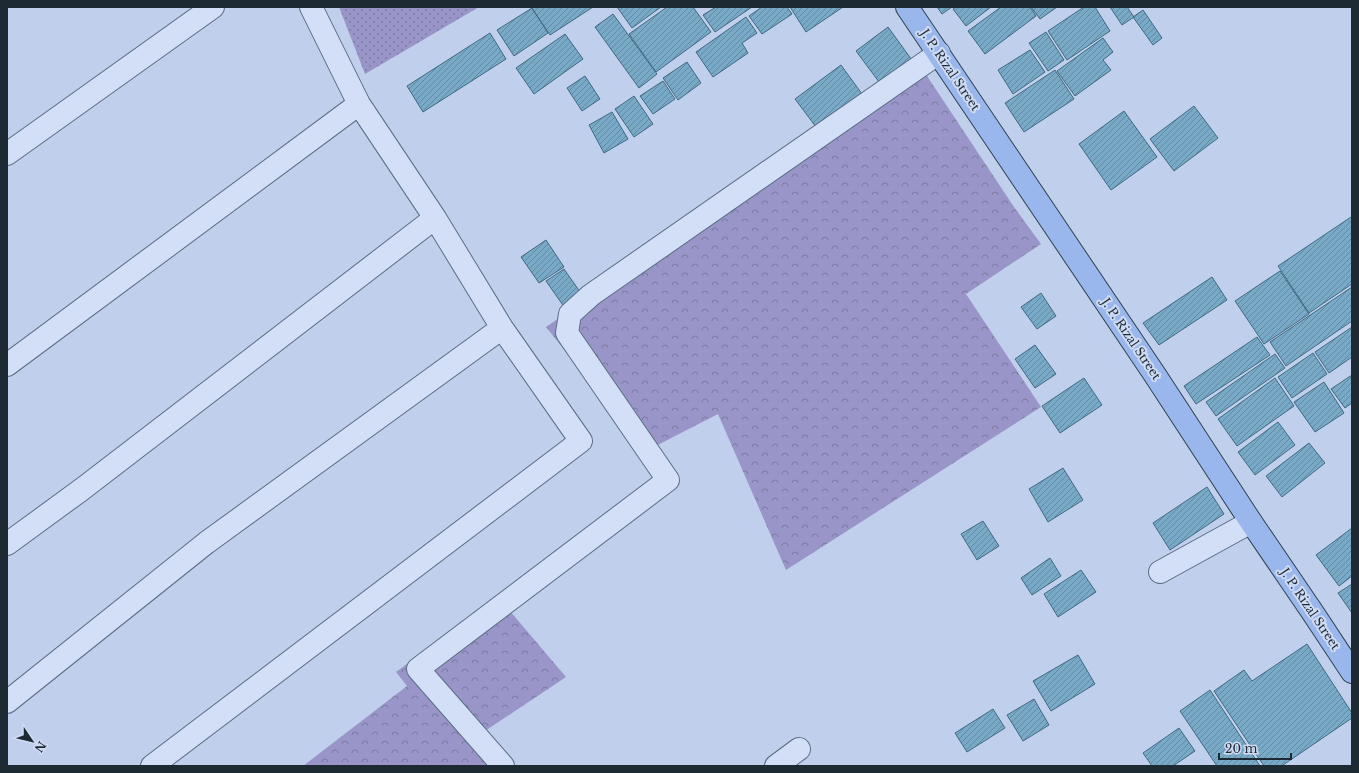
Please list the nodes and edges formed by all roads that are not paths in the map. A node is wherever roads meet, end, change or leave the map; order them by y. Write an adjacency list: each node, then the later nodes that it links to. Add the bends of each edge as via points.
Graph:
1 (213, 7): 6 (street)
2 (311, 7): 5 (street)
3 (908, 7): 4 (main road, J. P. Rizal Street)
4 (939, 53): 10 (main road, J. P. Rizal Street); 17 (street, via 591,295 570,314 567,334 668,480 418,669)
5 (359, 104): 7 (street); 9 (street)
6 (7, 154)
7 (435, 218): 8 (street); 11 (street, via 88,485)
8 (502, 328): 14 (street, via 206,543); 16 (street, via 581,441)
9 (11, 354)
10 (1251, 522): 12 (street); 13 (main road, J. P. Rizal Street)
11 (7, 544)
12 (1160, 572)
13 (1352, 672)
14 (7, 702)
15 (799, 750): 18 (street)
16 (152, 766)
17 (503, 766)
18 (776, 766)

